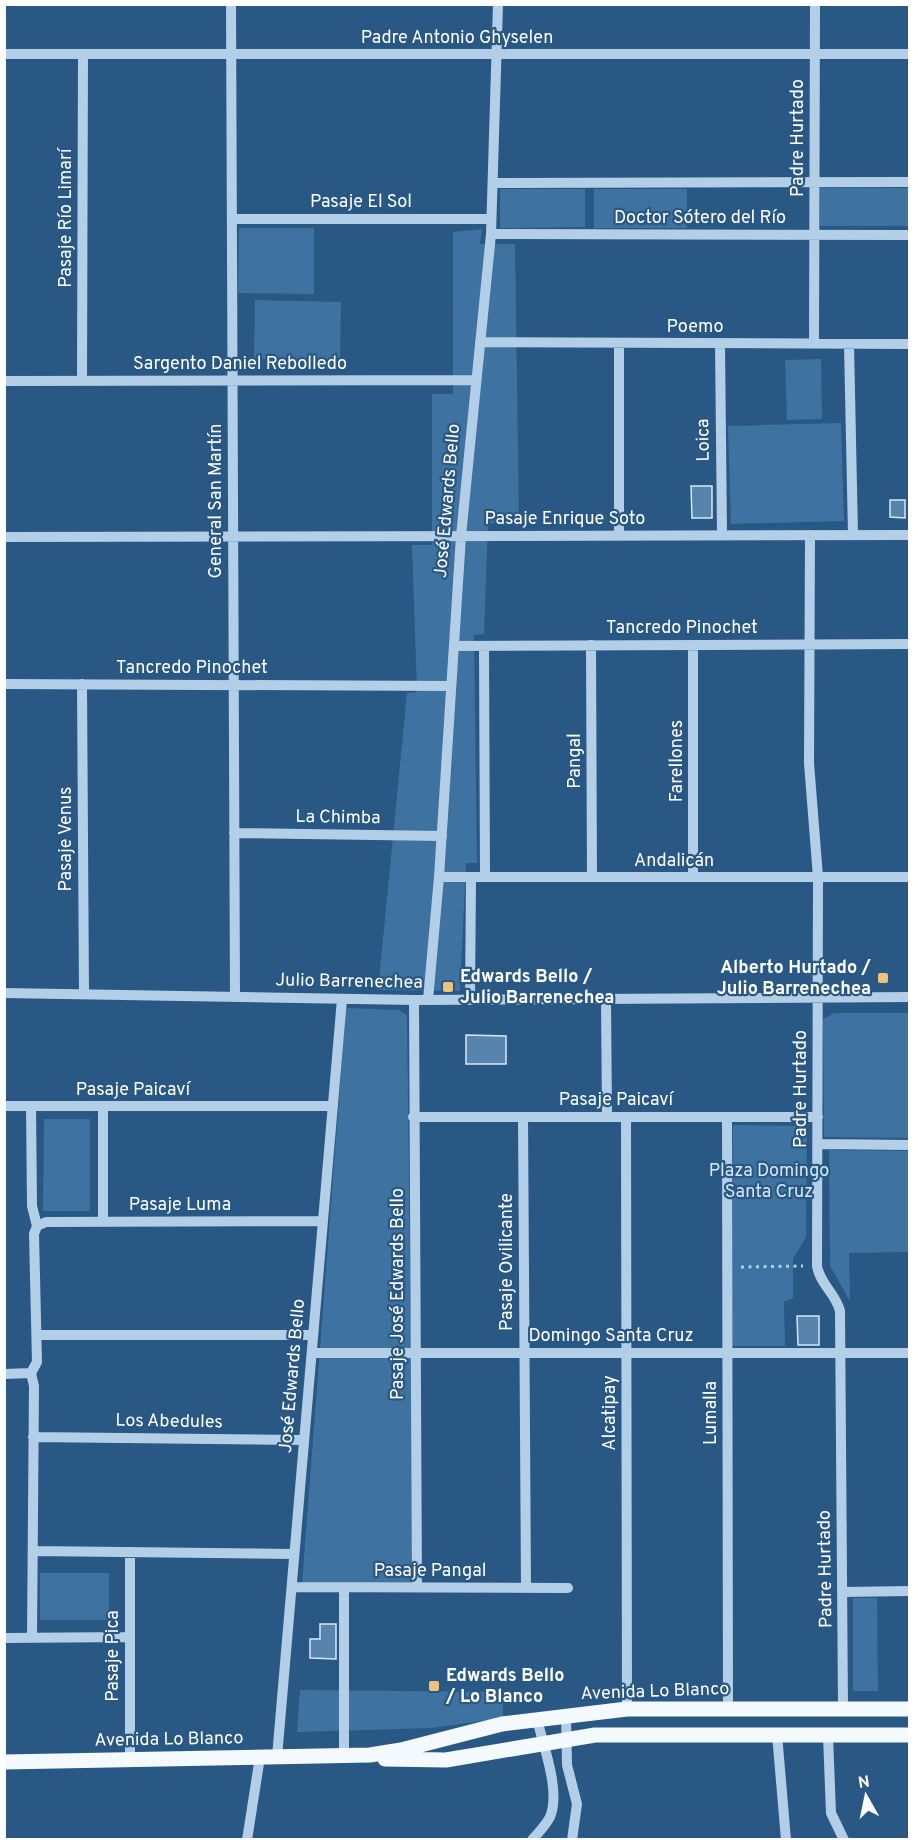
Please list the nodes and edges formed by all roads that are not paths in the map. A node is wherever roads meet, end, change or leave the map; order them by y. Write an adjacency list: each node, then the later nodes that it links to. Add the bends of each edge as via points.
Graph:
1 (231, 4): 6 (street, General San Martín)
2 (498, 4): 7 (street, José Edwards Bello)
3 (815, 4): 8 (street, Padre Hurtado)
4 (4, 54): 5 (street, Padre Antonio Ghyselen)
5 (83, 54): 6 (street, Padre Antonio Ghyselen); 26 (street, Pasaje Río Limarí)
6 (231, 54): 7 (street, Padre Antonio Ghyselen); 13 (street, General San Martín)
7 (497, 54): 8 (street, Padre Antonio Ghyselen); 12 (street, José Edwards Bello)
8 (814, 54): 9 (street, Padre Antonio Ghyselen); 10 (street, Padre Hurtado)
9 (909, 54)
10 (814, 182): 11 (street, Doctor Sótero del Río); 12 (street, Doctor Sótero del Río); 16 (street, Padre Hurtado)
11 (909, 182)
12 (493, 183): 14 (street, José Edwards Bello)
13 (232, 219): 14 (street, Pasaje El Sol); 27 (street, General San Martín)
14 (491, 219): 15 (street, José Edwards Bello)
15 (490, 234): 16 (street, Doctor Sótero del Río); 18 (street, José Edwards Bello)
16 (814, 235): 17 (street, Doctor Sótero del Río); 21 (street, Padre Hurtado)
17 (909, 235)
18 (480, 342): 19 (street, Poemo); 24 (street, José Edwards Bello)
19 (619, 343): 20 (street, Poemo); 33 (street)
20 (720, 343): 21 (street, Poemo); 28 (street, Loica)
21 (814, 344): 22 (street, Poemo)
22 (849, 344): 23 (street, Poemo); 30 (street)
23 (909, 344)
24 (476, 380): 27 (street, Sargento Daniel Rebolledo); 32 (street, José Edwards Bello)
25 (4, 381): 26 (street, Sargento Daniel Rebolledo)
26 (82, 381): 27 (street, Sargento Daniel Rebolledo)
27 (232, 381): 35 (street, General San Martín)
28 (722, 535): 29 (street, Pasaje Enrique Soto); 33 (street, Pasaje Enrique Soto)
29 (810, 535): 30 (street, Pasaje Enrique Soto); 36 (street, Padre Hurtado)
30 (853, 535): 31 (street, Pasaje Enrique Soto)
31 (909, 535)
32 (461, 536): 33 (street, Pasaje Enrique Soto); 35 (street, Pasaje Enrique Soto); 40 (street, José Edwards Bello)
33 (619, 536)
34 (4, 537): 35 (street, Pasaje Enrique Soto)
35 (233, 537): 44 (street, General San Martín)
36 (810, 644): 37 (street, Tancredo Pinochet); 39 (street, Tancredo Pinochet); 50 (street, Padre Hurtado, via 809,763)
37 (909, 644)
38 (591, 645): 39 (street, Tancredo Pinochet); 41 (street, Tancredo Pinochet); 53 (street, Pangal)
39 (693, 645): 54 (street, Farellones)
40 (454, 646): 41 (street, Tancredo Pinochet); 45 (street, José Edwards Bello)
41 (484, 646): 49 (street)
42 (4, 684): 43 (street, Tancredo Pinochet)
43 (82, 684): 44 (street, Tancredo Pinochet); 56 (street, Pasaje Venus)
44 (234, 685): 45 (street, Tancredo Pinochet); 46 (street, General San Martín)
45 (451, 686): 47 (street, José Edwards Bello)
46 (234, 833): 47 (street, La Chimba); 57 (street, General San Martín)
47 (442, 836): 48 (street, José Edwards Bello)
48 (439, 877): 52 (street, Andalicán); 63 (street, José Edwards Bello)
49 (485, 877): 52 (street, Andalicán); 53 (street, Andalicán)
50 (818, 877): 51 (street, Andalicán); 54 (street, Andalicán); 58 (street, Padre Hurtado)
51 (909, 877)
52 (471, 878): 64 (street)
53 (592, 878): 54 (street, Andalicán)
54 (693, 878)
55 (4, 993): 56 (street, Julio Barrenechea)
56 (84, 993): 57 (street, Julio Barrenechea)
57 (235, 996): 61 (street, Julio Barrenechea)
58 (818, 997): 59 (street, Julio Barrenechea); 60 (street, Julio Barrenechea); 74 (street, Padre Hurtado)
59 (909, 997)
60 (606, 998): 64 (street, Julio Barrenechea); 71 (street)
61 (342, 999): 62 (street, Julio Barrenechea); 68 (street, José Edwards Bello)
62 (414, 1000): 63 (street, Julio Barrenechea); 69 (street, Pasaje José Edwards Bello)
63 (428, 1000): 64 (street, Julio Barrenechea)
64 (470, 1000)
65 (4, 1106): 66 (street, Pasaje Paicaví)
66 (31, 1106): 67 (street, Pasaje Paicaví); 79 (street, via 32,1206)
67 (103, 1106): 68 (street, Pasaje Paicaví); 78 (street)
68 (333, 1106): 77 (street, José Edwards Bello)
69 (413, 1117): 70 (street, Pasaje Paicaví); 83 (street, Pasaje José Edwards Bello)
70 (523, 1117): 71 (street, Pasaje Paicaví); 84 (street, Pasaje Ovilicante)
71 (607, 1117): 72 (street, Pasaje Paicaví)
72 (626, 1117): 73 (street, Pasaje Paicaví); 85 (street, Alcatipay)
73 (727, 1117): 74 (street, Pasaje Paicaví); 86 (street, Lumalla)
74 (818, 1117): 75 (street, Padre Hurtado)
75 (818, 1144): 76 (street); 88 (street, Padre Hurtado, via 817,1266 838,1305)
76 (909, 1145)
77 (323, 1221): 78 (street, Pasaje Luma); 81 (street, José Edwards Bello)
78 (103, 1222): 79 (street, Pasaje Luma, via 46,1222)
79 (37, 1226): 80 (street)
80 (36, 1335): 81 (street); 89 (street, via 36,1367)
81 (313, 1335): 82 (street, José Edwards Bello)
82 (312, 1353): 83 (street, Domingo Santa Cruz); 92 (street, José Edwards Bello)
83 (415, 1353): 84 (street, Domingo Santa Cruz); 97 (street, Pasaje José Edwards Bello)
84 (525, 1353): 85 (street, Domingo Santa Cruz); 99 (street, Pasaje Ovilicante)
85 (626, 1353): 86 (street, Domingo Santa Cruz); 107 (street, Alcatipay)
86 (727, 1353): 88 (street, Domingo Santa Cruz); 108 (street, Lumalla)
87 (909, 1353): 88 (street, Domingo Santa Cruz)
88 (839, 1354): 102 (street, Padre Hurtado)
89 (31, 1373): 90 (street); 91 (street)
90 (4, 1374)
91 (33, 1437): 92 (street, Los Abedules); 93 (street)
92 (304, 1440): 95 (street, José Edwards Bello)
93 (33, 1551): 94 (street); 105 (street)
94 (130, 1552): 95 (street); 103 (street, Pasaje Pica)
95 (294, 1554): 96 (street, José Edwards Bello)
96 (292, 1587): 98 (street, Pasaje Pangal); 120 (street, José Edwards Bello)
97 (417, 1587): 98 (street, Pasaje Pangal); 99 (street, Pasaje Pangal)
98 (344, 1588): 118 (street)
99 (526, 1588): 100 (street, Pasaje Pangal)
100 (568, 1588)
101 (909, 1591): 102 (street)
102 (843, 1592): 106 (street, Padre Hurtado)
103 (130, 1637): 105 (street); 121 (street, Pasaje Pica)
104 (4, 1638): 105 (street)
105 (32, 1638)
106 (843, 1708): 108 (main road, Avenida Lo Blanco); 109 (main road, Avenida Lo Blanco)
107 (627, 1709): 108 (main road, Avenida Lo Blanco); 110 (main road, Avenida Lo Blanco)
108 (728, 1709)
109 (909, 1709)
110 (566, 1714): 111 (main road, Avenida Lo Blanco); 115 (street)
111 (537, 1719): 116 (street); 117 (main road, Avenida Lo Blanco)
112 (777, 1734): 114 (main road, Avenida Lo Blanco); 115 (main road, Avenida Lo Blanco, via 595,1735); 126 (street)
113 (909, 1735): 114 (main road, Avenida Lo Blanco)
114 (828, 1736): 127 (street, via 831,1813)
115 (566, 1740): 116 (main road, Avenida Lo Blanco); 125 (street, via 567,1765 577,1804)
116 (543, 1744): 117 (main road, Avenida Lo Blanco, via 446,1760 392,1760); 124 (street, via 553,1804 549,1819)
117 (370, 1755): 118 (main road, Avenida Lo Blanco)
118 (344, 1756): 120 (main road, Avenida Lo Blanco)
119 (260, 1757): 120 (main road, Avenida Lo Blanco); 121 (main road, Avenida Lo Blanco); 123 (street)
120 (278, 1757)
121 (130, 1761): 122 (main road, Avenida Lo Blanco)
122 (4, 1762)
123 (247, 1839)
124 (532, 1839)
125 (572, 1839)
126 (786, 1839)
127 (844, 1839)

